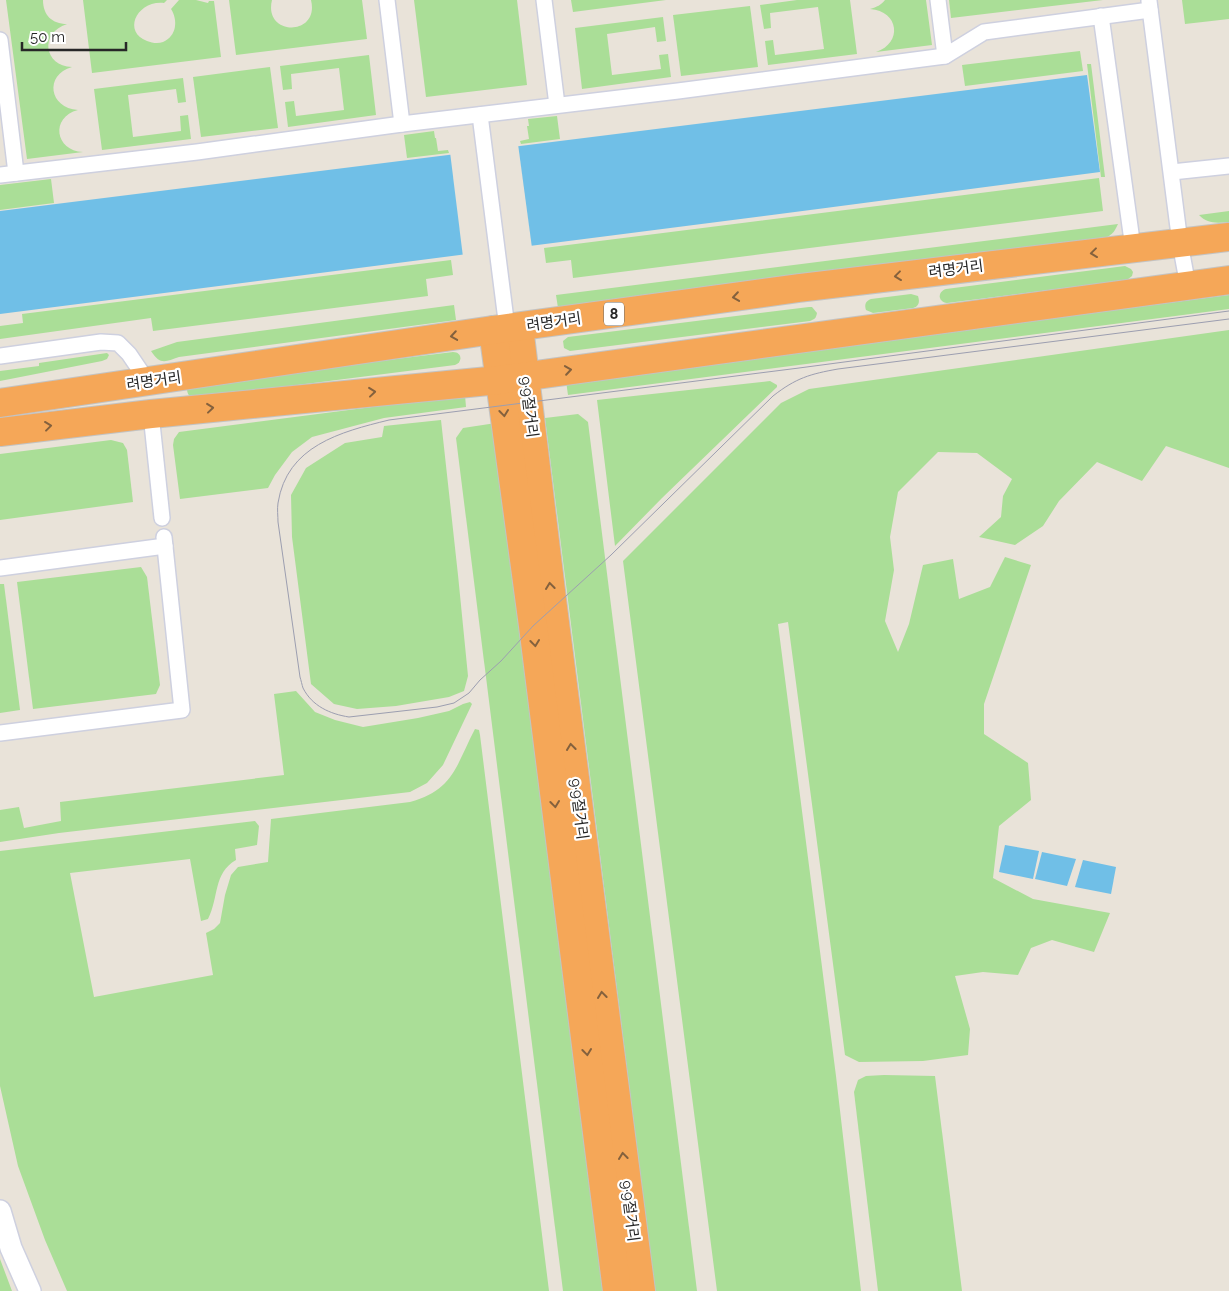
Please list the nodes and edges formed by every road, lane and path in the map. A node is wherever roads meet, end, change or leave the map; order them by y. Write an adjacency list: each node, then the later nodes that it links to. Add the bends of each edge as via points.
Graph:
1 (387, 0): 10 (street)
2 (544, 0): 8 (street)
3 (938, 0): 7 (street)
4 (1150, 5): 5 (street); 12 (street)
5 (1102, 16): 7 (street, via 984,32); 17 (street)
6 (0, 40): 13 (street)
7 (945, 56): 8 (street)
8 (556, 105): 9 (street)
9 (480, 115): 10 (street); 20 (street)
10 (402, 124): 13 (street)
11 (1229, 166): 12 (street)
12 (1172, 172): 16 (street)
13 (16, 173): 14 (street)
14 (0, 175)
15 (1229, 237): 16 (highway, 려명거리 / 8)
16 (1180, 243): 17 (highway, 려명거리 / 8); 19 (street)
17 (1133, 248): 20 (highway, 려명거리 / 8, one-way to 20, via 798,288)
18 (1229, 280): 19 (highway)
19 (1188, 286): 22 (highway, one-way to 19)
20 (506, 328): 22 (highway, 9·9절거리); 23 (highway, 려명거리 / 8, one-way to 23)
21 (0, 356): 23 (street, via 101,342 118,343)
22 (512, 378): 25 (highway, one-way to 22); 32 (highway, 9·9절거리, one-way to 32, via 533,626); 33 (highway, 9·9절거리, one-way to 22, via 554,617)
23 (148, 382): 24 (highway, 려명거리 / 8)
24 (0, 403)
25 (152, 414): 26 (highway, one-way to 25); 27 (street)
26 (0, 432)
27 (162, 518)
28 (0, 568): 29 (street, via 165,542 182,710)
29 (0, 733)
30 (0, 1211): 31 (street, via 11,1248)
31 (30, 1291)
32 (617, 1291)
33 (641, 1291)

